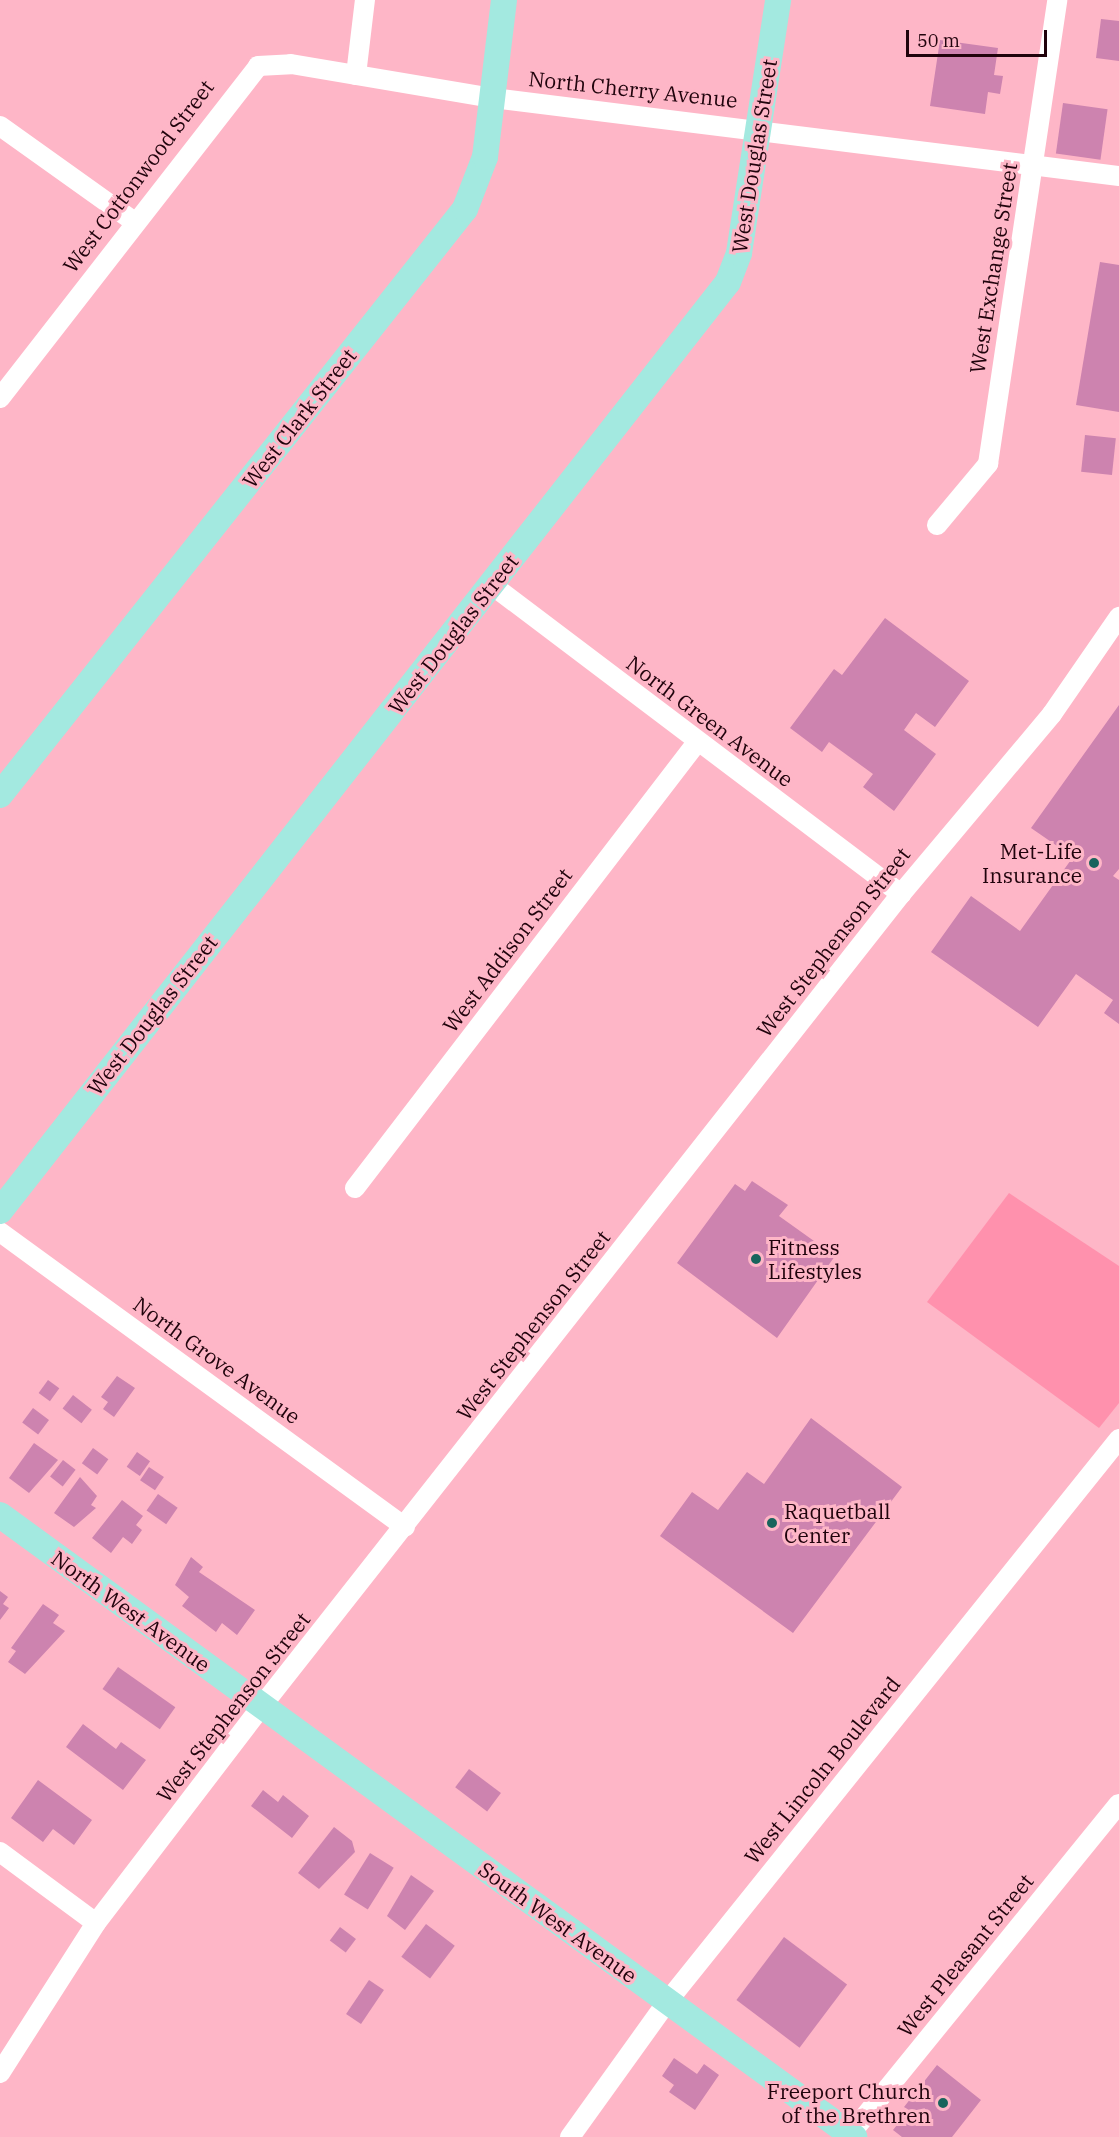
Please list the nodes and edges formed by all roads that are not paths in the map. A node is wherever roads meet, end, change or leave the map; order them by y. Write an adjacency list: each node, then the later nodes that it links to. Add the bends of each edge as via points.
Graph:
1 (365, 0): 5 (street)
2 (504, 0): 6 (main road, West Clark Street)
3 (778, 0): 8 (main road, West Douglas Street)
4 (1057, 0): 9 (street, West Exchange Street)
5 (356, 75): 6 (street, North Cherry Avenue); 11 (street, West Cottonwood Street, via 291,63 258,66)
6 (493, 98): 8 (street, North Cherry Avenue); 18 (main road, West Clark Street, via 485,157 465,210)
7 (0, 126): 11 (street)
8 (759, 128): 9 (street, North Cherry Avenue); 14 (main road, West Douglas Street, via 739,254 728,282)
9 (1034, 162): 10 (street, North Cherry Avenue); 13 (street, West Exchange Street, via 988,464)
10 (1119, 176)
11 (133, 222): 12 (street, West Cottonwood Street)
12 (0, 398)
13 (937, 525)
14 (492, 585): 17 (street, North Green Avenue); 21 (main road, West Douglas Street)
15 (1119, 617): 16 (street, West Stephenson Street)
16 (1114, 639): 19 (street, West Stephenson Street)
17 (698, 741): 19 (street, North Green Avenue); 20 (street, West Addison Street)
18 (0, 795)
19 (901, 894): 25 (street, West Stephenson Street)
20 (355, 1188)
21 (0, 1211)
22 (0, 1232): 25 (street, North Grove Avenue)
23 (1119, 1439): 30 (street, West Lincoln Boulevard)
24 (0, 1515): 26 (main road, North West Avenue)
25 (405, 1527): 26 (street, West Stephenson Street)
26 (261, 1707): 29 (street, West Stephenson Street); 30 (main road, South West Avenue)
27 (1119, 1804): 32 (street, West Pleasant Street)
28 (0, 1852): 29 (street)
29 (96, 1923): 31 (street, West Stephenson Street)
30 (667, 2002): 32 (main road, South West Avenue); 33 (street, West Lincoln Boulevard)
31 (0, 2073)
32 (851, 2136)
33 (570, 2137)

